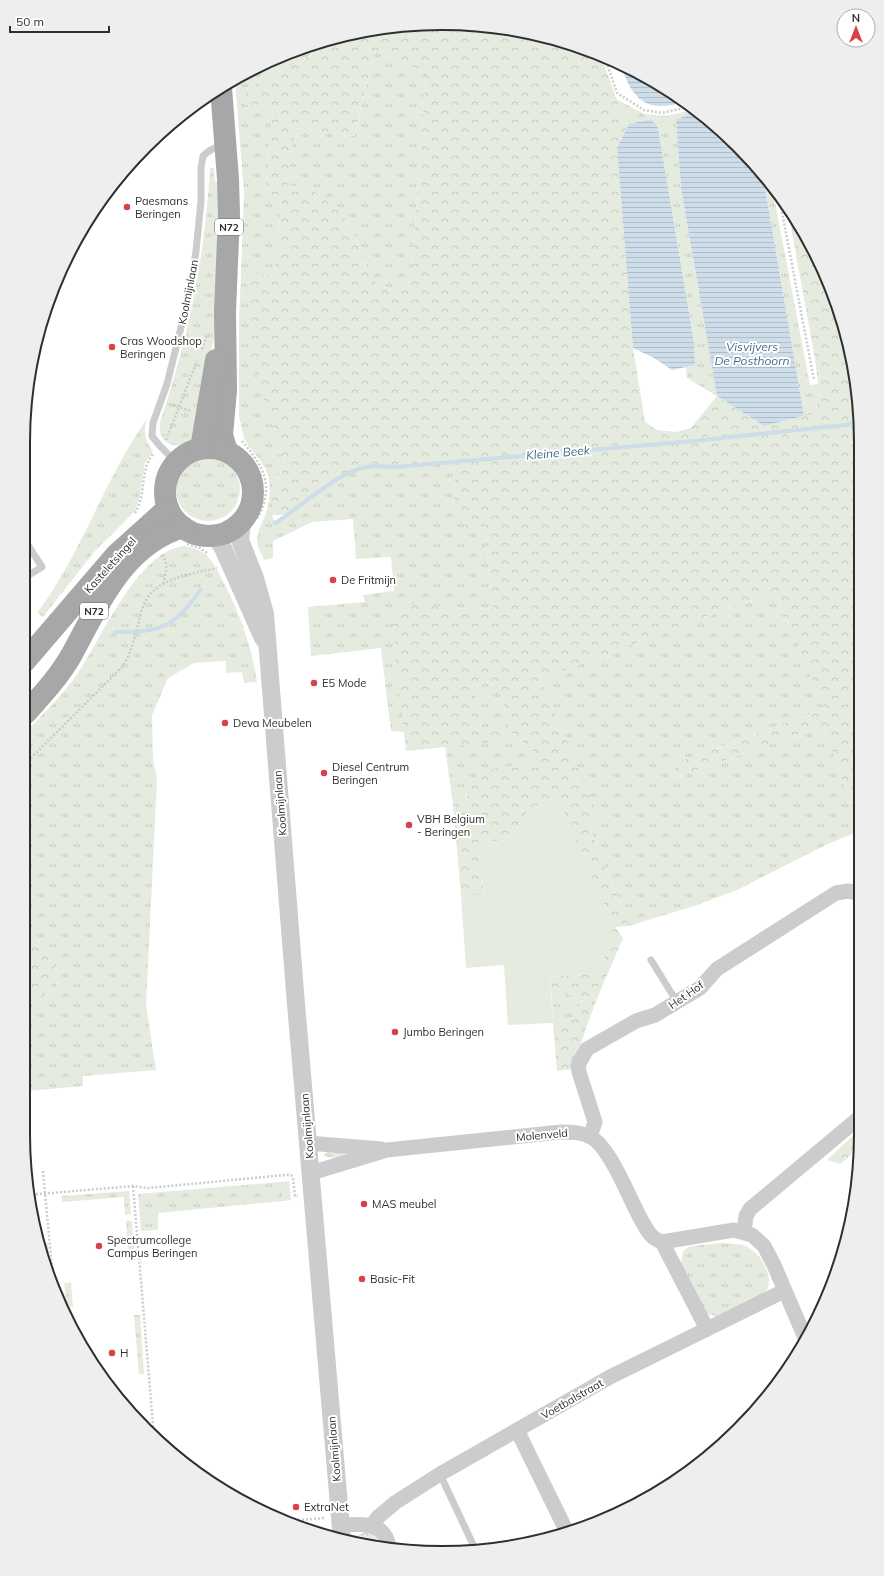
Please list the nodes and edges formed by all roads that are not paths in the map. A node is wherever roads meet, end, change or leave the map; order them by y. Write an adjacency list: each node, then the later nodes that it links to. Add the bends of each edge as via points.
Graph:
1 (220, 95): 2 (main road, N72)
2 (225, 143): 3 (main road, N72, via 229,214); 6 (lane, Koolmijnlaan, via 203,156 201,201 190,291 167,384 153,423 152,436)
3 (225, 312): 4 (main road, N72); 5 (main road, N72, via 226,390 222,435)
4 (201, 448): 5 (main road, via 214,447); 6 (main road, via 187,453)
5 (227, 451): 8 (main road, via 239,458 248,469 253,483 254,497 250,511)
6 (176, 462): 7 (main road, via 168,476 164,492)
7 (168, 508): 9 (main road); 14 (main road, Kasteletsingel / N72, via 116,555)
8 (242, 522): 10 (main road); 13 (street, Koolmijnlaan, via 240,540 255,578 265,614)
9 (187, 536): 10 (main road, via 198,535); 15 (main road, Kasteletsingel / N72, via 169,531 128,563 105,592 51,686)
10 (213, 546): 13 (street, Koolmijnlaan, via 223,548)
11 (30, 548): 12 (lane, via 42,567)
12 (30, 574)
13 (267, 647): 21 (street, Koolmijnlaan)
14 (30, 655)
15 (30, 709)
16 (854, 892): 18 (street, Het Hof, via 836,893 717,969 700,988)
17 (651, 960): 18 (lane)
18 (677, 1002): 20 (street, Het Hof, via 655,1015 636,1021 587,1049 581,1058 579,1072 595,1122)
19 (854, 1122): 24 (street, via 750,1209 746,1216)
20 (590, 1137): 22 (street, Molenveld, via 574,1132 561,1132); 25 (street, Molenveld, via 606,1152 651,1236)
21 (308, 1143): 22 (street); 23 (street, Koolmijnlaan)
22 (388, 1150): 23 (street)
23 (311, 1173): 32 (street, Koolmijnlaan)
24 (744, 1232): 25 (street, via 734,1230); 26 (street, via 757,1238 764,1246)
25 (662, 1242): 27 (street, Molenveld)
26 (784, 1290): 27 (street, Voetbalstraat); 28 (street)
27 (707, 1329): 29 (street, Voetbalstraat, via 610,1377)
28 (803, 1333)
29 (517, 1430): 30 (street, Voetbalstraat); 33 (street)
30 (440, 1474): 31 (street, Voetbalstraat, via 396,1502 378,1517); 35 (lane)
31 (372, 1526): 32 (street, via 359,1524); 34 (street, via 381,1530)
32 (341, 1527)
33 (565, 1527)
34 (387, 1542)
35 (473, 1545)

